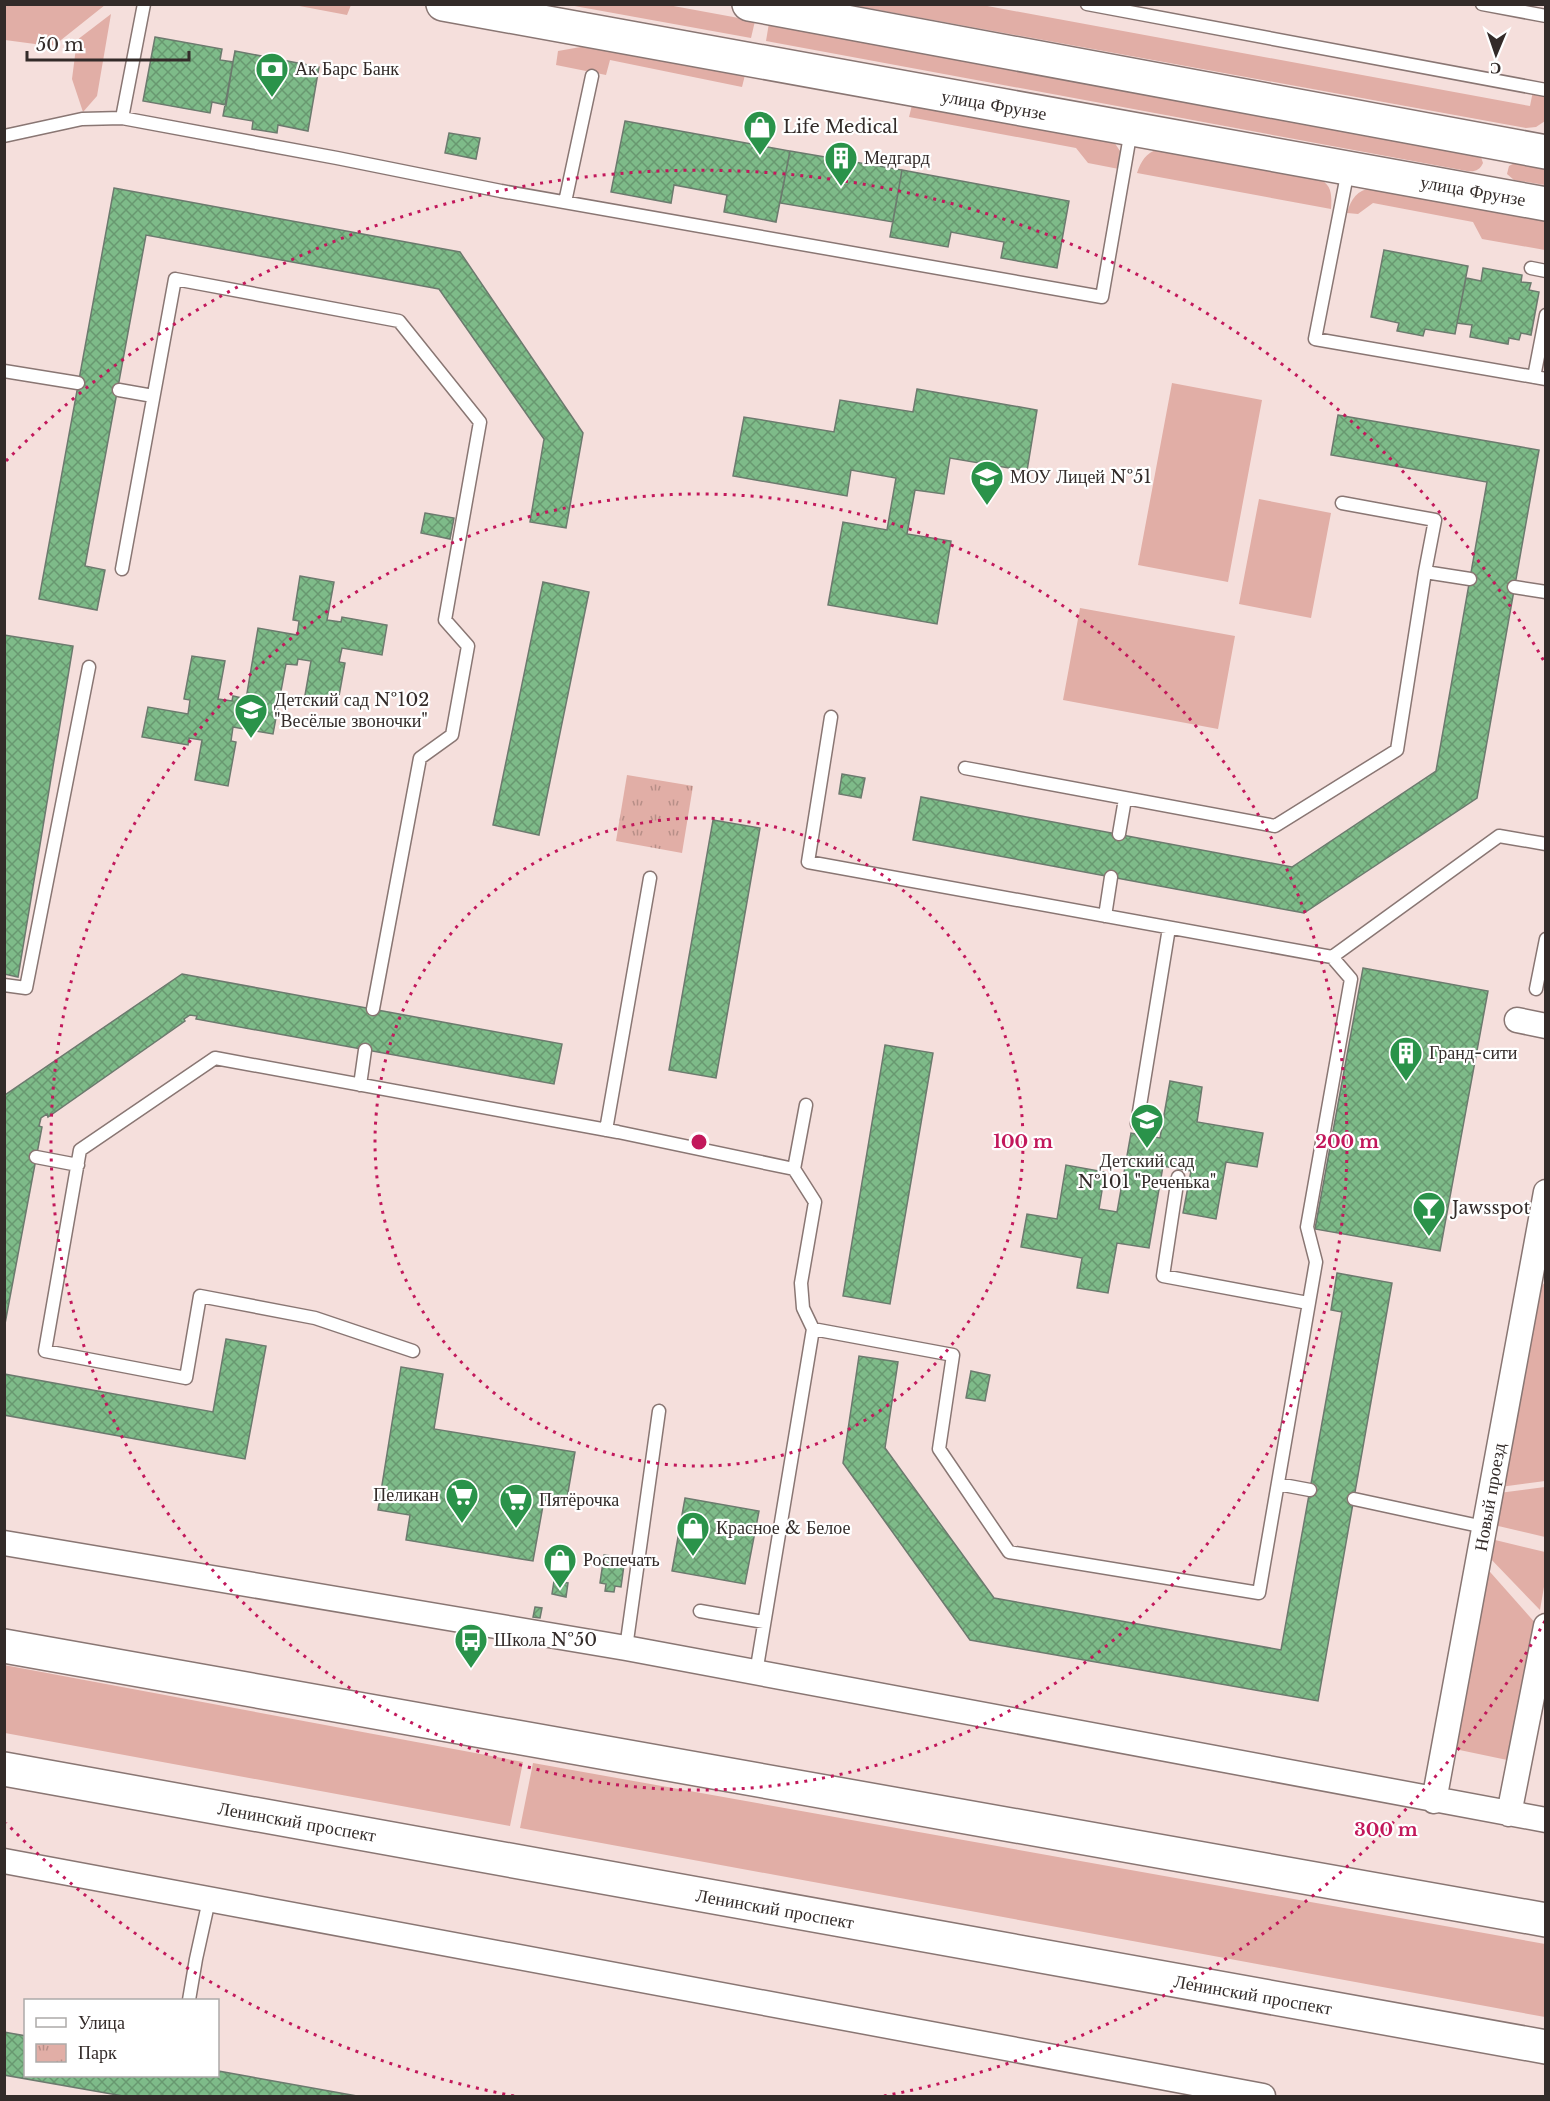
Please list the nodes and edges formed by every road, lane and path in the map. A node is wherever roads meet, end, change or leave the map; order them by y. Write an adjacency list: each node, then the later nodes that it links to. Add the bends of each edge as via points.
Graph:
1 (144, 4): 9 (lane)
2 (443, 4): 10 (main road, улица Фрунзе)
3 (749, 4): 12 (main road)
4 (1087, 4): 8 (lane)
5 (1482, 4): 6 (lane)
6 (1545, 16)
7 (592, 76): 16 (lane)
8 (1545, 90)
9 (122, 118): 11 (lane, via 82,119); 16 (lane)
10 (1131, 130): 14 (main road, улица Фрунзе); 16 (lane, via 1102,297)
11 (4, 136)
12 (1503, 145): 13 (main road); 15 (main road)
13 (1545, 152)
14 (1348, 169): 15 (main road, улица Фрунзе); 22 (lane, via 1315,339)
15 (1495, 195): 17 (main road, улица Фрунзе)
16 (565, 202)
17 (1545, 204)
18 (1531, 268): 19 (lane)
19 (1545, 271)
20 (1545, 315): 22 (lane)
21 (4, 370): 23 (lane)
22 (1540, 378)
23 (78, 383)
24 (119, 390): 25 (lane)
25 (153, 396): 27 (lane); 46 (lane, via 175,279 399,321 480,422 445,620 468,646 452,735 420,758)
26 (1342, 503): 28 (lane, via 1435,520)
27 (122, 569)
28 (1425, 572): 29 (lane); 35 (lane, via 1397,750 1275,826)
29 (1470, 579)
30 (1514, 587): 31 (lane)
31 (1545, 592)
32 (89, 667): 44 (lane, via 26,988)
33 (831, 717): 40 (lane, via 808,862)
34 (964, 768): 35 (lane)
35 (1125, 799): 36 (lane)
36 (1119, 834)
37 (1545, 844): 43 (lane, via 1499,836)
38 (1111, 877): 40 (lane)
39 (650, 878): 53 (lane)
40 (1105, 916): 41 (lane)
41 (1169, 928): 43 (lane); 52 (lane)
42 (1545, 939): 45 (lane)
43 (1332, 957): 60 (lane, via 1351,980 1307,1227 1316,1262)
44 (4, 985)
45 (1536, 989)
46 (373, 1009)
47 (1517, 1020): 48 (street)
48 (1545, 1026)
49 (365, 1050): 50 (lane)
50 (360, 1085): 53 (lane); 55 (lane, via 215,1058 80,1150)
51 (806, 1105): 56 (lane)
52 (1137, 1124)
53 (606, 1130): 56 (lane)
54 (36, 1157): 55 (lane)
55 (78, 1164): 62 (lane, via 45,1351 186,1378 200,1296 315,1318)
56 (794, 1169): 61 (lane, via 815,1202 801,1282 803,1308)
57 (1178, 1177): 60 (lane, via 1163,1276)
58 (1545, 1192): 59 (street, Новый проезд)
59 (1539, 1266): 67 (street, Новый проезд)
60 (1308, 1304): 64 (lane)
61 (813, 1329): 64 (lane, via 953,1355 939,1449 1009,1552 1259,1593); 70 (lane)
62 (413, 1351)
63 (659, 1411): 73 (lane)
64 (1278, 1484): 65 (lane)
65 (1310, 1490)
66 (1354, 1499): 67 (lane)
67 (1484, 1527): 76 (street, Новый проезд)
68 (4, 1543): 73 (street)
69 (700, 1611): 70 (lane)
70 (764, 1622): 74 (lane)
71 (1545, 1626): 77 (street)
72 (4, 1646): 81 (main road)
73 (626, 1648): 74 (street)
74 (756, 1672): 76 (street)
75 (4, 1769): 83 (main road, Ленинский проспект)
76 (1434, 1801): 77 (street)
77 (1509, 1814): 78 (street)
78 (1545, 1821)
79 (4, 1861): 80 (street)
80 (209, 1900): 82 (lane); 84 (street)
81 (1545, 1920)
82 (189, 1999)
83 (1545, 2047)
84 (1208, 2092): 85 (street)
85 (1263, 2097)

